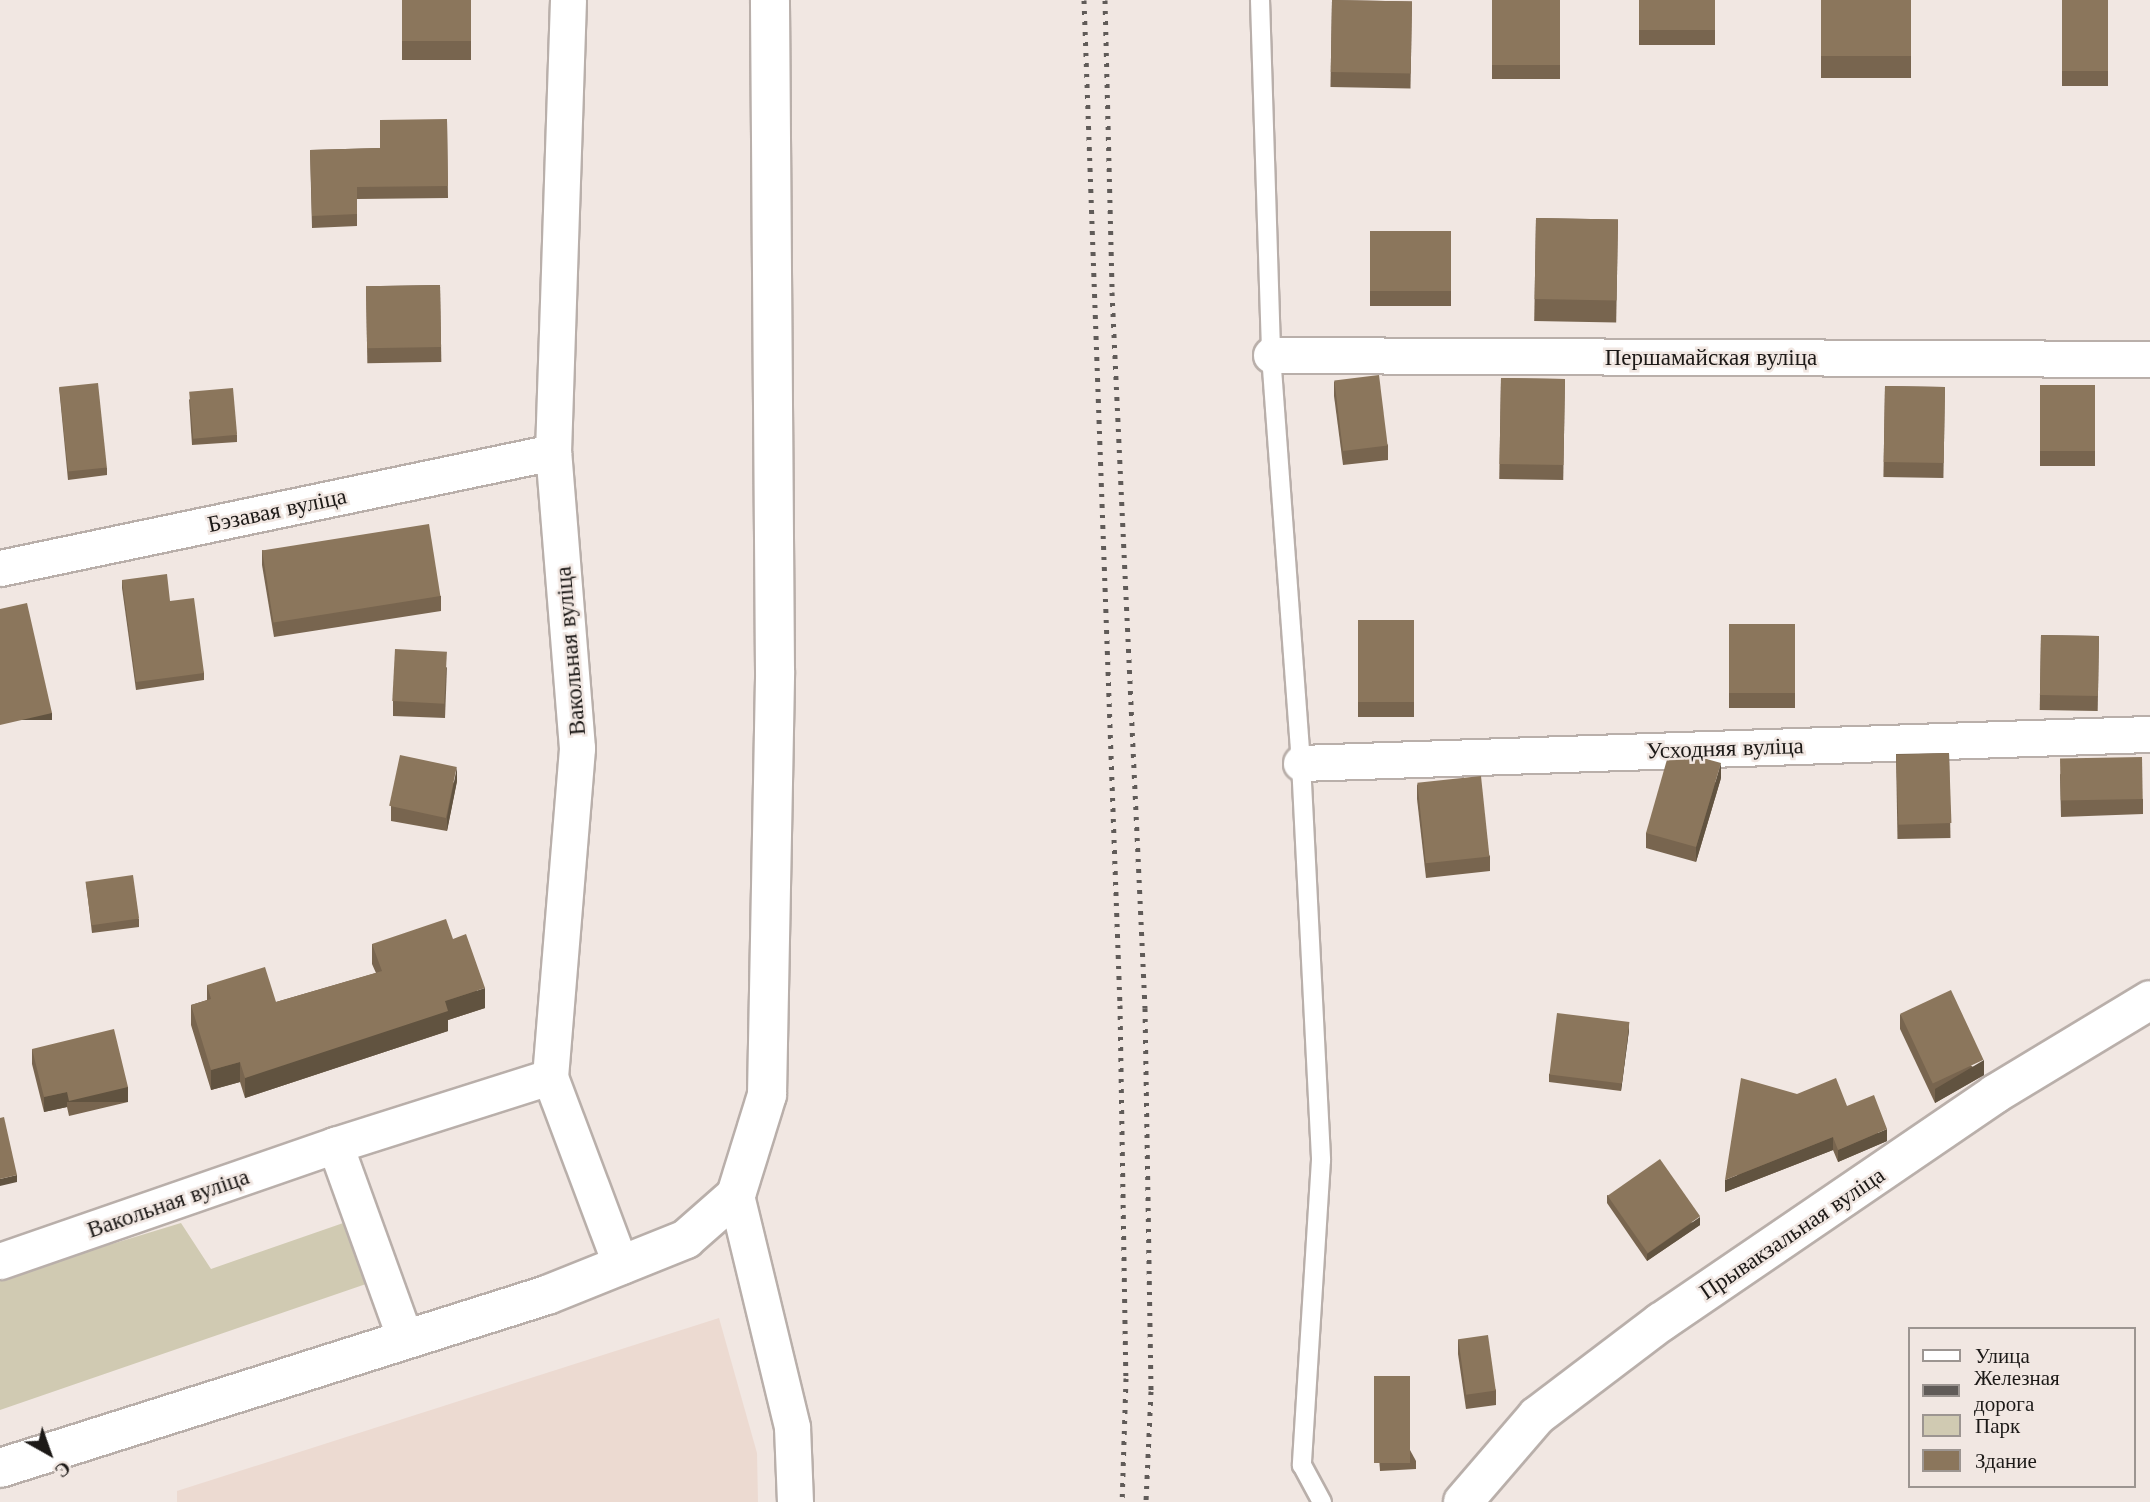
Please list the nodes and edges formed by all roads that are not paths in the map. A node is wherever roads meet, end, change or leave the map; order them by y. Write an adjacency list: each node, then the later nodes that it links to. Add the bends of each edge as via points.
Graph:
1 (568, 0): 6 (street, Вакольная вуліца)
2 (770, 0): 13 (main road, via 775,671 767,1095)
3 (1260, 0): 4 (lane)
4 (1271, 355): 5 (street, Першамайская вуліца); 9 (lane)
5 (2150, 359)
6 (553, 452): 7 (street, Бэзавая вуліца); 11 (street, Вакольная вуліца, via 578,748)
7 (0, 568)
8 (2150, 734): 9 (street, Усходняя вуліца)
9 (1301, 762): 19 (lane, via 1321,1160 1302,1465)
10 (2150, 999): 20 (main road, Прывакзальная вуліца, via 1995,1094 1661,1322 1537,1416)
11 (550, 1077): 12 (street, Вакольная вуліца); 15 (street)
12 (335, 1145): 14 (street, Вакольная вуліца); 16 (street)
13 (736, 1195): 15 (main road, via 686,1239); 18 (street, via 792,1427)
14 (0, 1261)
15 (621, 1266): 16 (main road, via 547,1295)
16 (405, 1338): 17 (main road)
17 (0, 1468)
18 (795, 1502)
19 (1322, 1502)
20 (1463, 1502)

